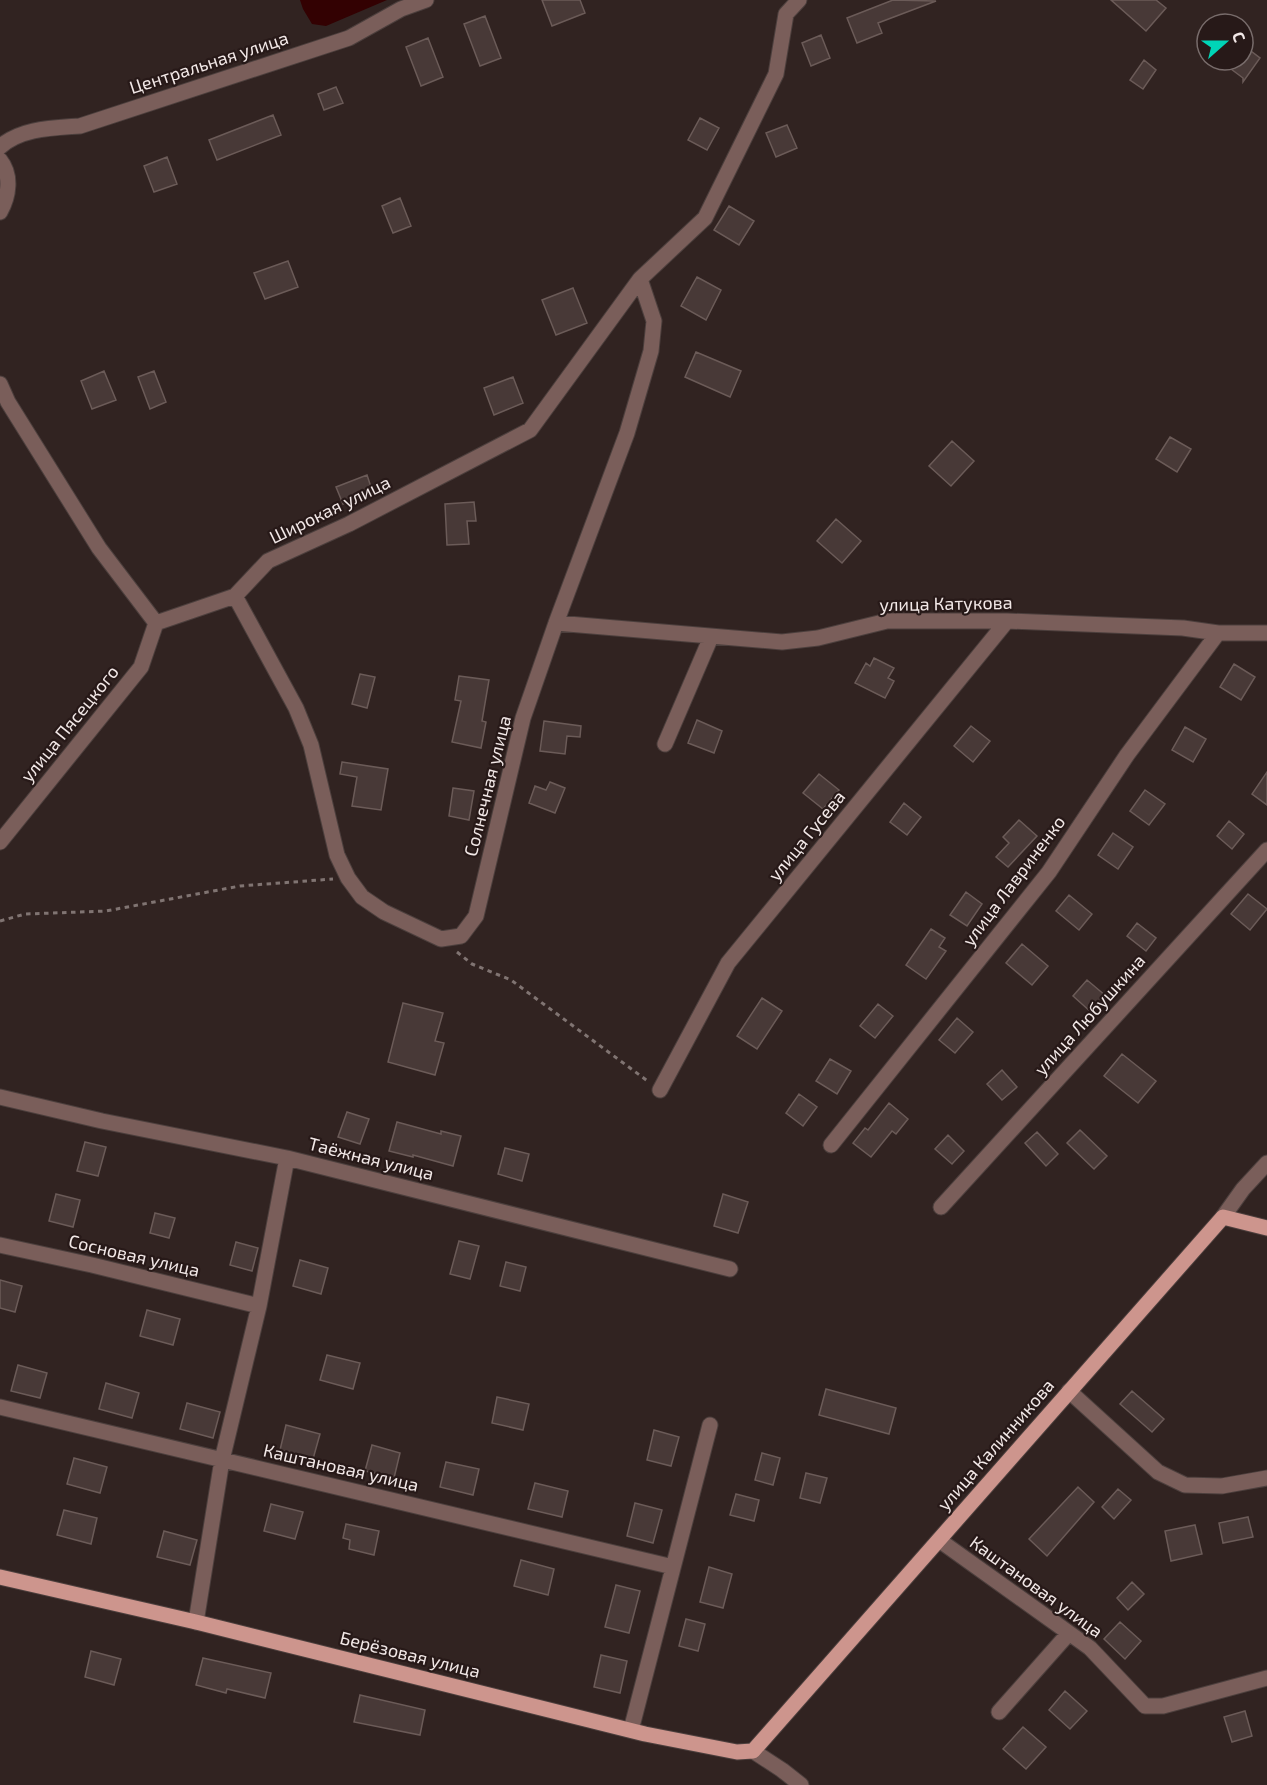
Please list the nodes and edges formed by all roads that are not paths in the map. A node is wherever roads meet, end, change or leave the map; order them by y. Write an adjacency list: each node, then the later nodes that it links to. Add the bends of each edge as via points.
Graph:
1 (426, 0): 3 (street, Центральная улица, via 400,9 349,38 80,126 38,130 8,140)
2 (799, 0): 6 (street, Широкая улица, via 786,14 776,74 705,218)
3 (0, 147)
4 (0, 160): 5 (street, via 8,195)
5 (0, 212)
6 (640, 279): 8 (street, Широкая улица, via 530,430 349,524 268,561); 11 (street, Солнечная улица, via 654,321 651,351 627,434)
7 (0, 384): 10 (street, via 99,548)
8 (235, 596): 10 (street); 11 (street, Солнечная улица, via 296,708 311,745 337,855 348,878 362,897 384,912 441,939 462,936 477,916 523,718)
9 (1007, 621): 12 (street, улица Катукова); 14 (street, улица Катукова, via 887,621 818,638 782,642); 18 (street, улица Гусева, via 728,963)
10 (156, 623): 16 (street, улица Пясецкого, via 141,667)
11 (556, 623): 14 (street, улица Катукова)
12 (1218, 633): 13 (street, улица Катукова); 20 (street, улица Лавриненко, via 1126,755 1049,873)
13 (1267, 633)
14 (711, 637): 15 (street)
15 (665, 744)
16 (0, 842)
17 (1267, 850): 23 (street, улица Любушкина)
18 (660, 1090)
19 (0, 1097): 21 (street, Таёжная улица)
20 (831, 1145)
21 (287, 1158): 27 (street, Таёжная улица); 28 (street)
22 (1267, 1163): 24 (street, улица Калинникова)
23 (941, 1207)
24 (1223, 1217): 25 (main road); 29 (main road, улица Калинникова)
25 (1267, 1228)
26 (0, 1245): 28 (street, Сосновая улица)
27 (730, 1269)
28 (259, 1306): 32 (street)
29 (1070, 1390): 33 (street, via 1158,1472 1185,1485 1221,1486); 34 (main road, улица Калинникова)
30 (0, 1407): 32 (street, Каштановая улица)
31 (710, 1425): 35 (street)
32 (222, 1460): 35 (street, Каштановая улица); 37 (street)
33 (1267, 1478)
34 (939, 1540): 38 (street, Каштановая улица); 42 (main road, улица Калинникова)
35 (673, 1567): 41 (street)
36 (0, 1578): 37 (main road, Берёзовая улица)
37 (196, 1622): 41 (main road, Берёзовая улица)
38 (1070, 1633): 39 (street, Каштановая улица, via 1090,1648 1145,1706 1163,1706); 40 (street)
39 (1267, 1678)
40 (999, 1712)
41 (631, 1730): 42 (main road, Берёзовая улица, via 737,1752)
42 (753, 1751): 43 (street, Берёзовая улица)
43 (801, 1785)

